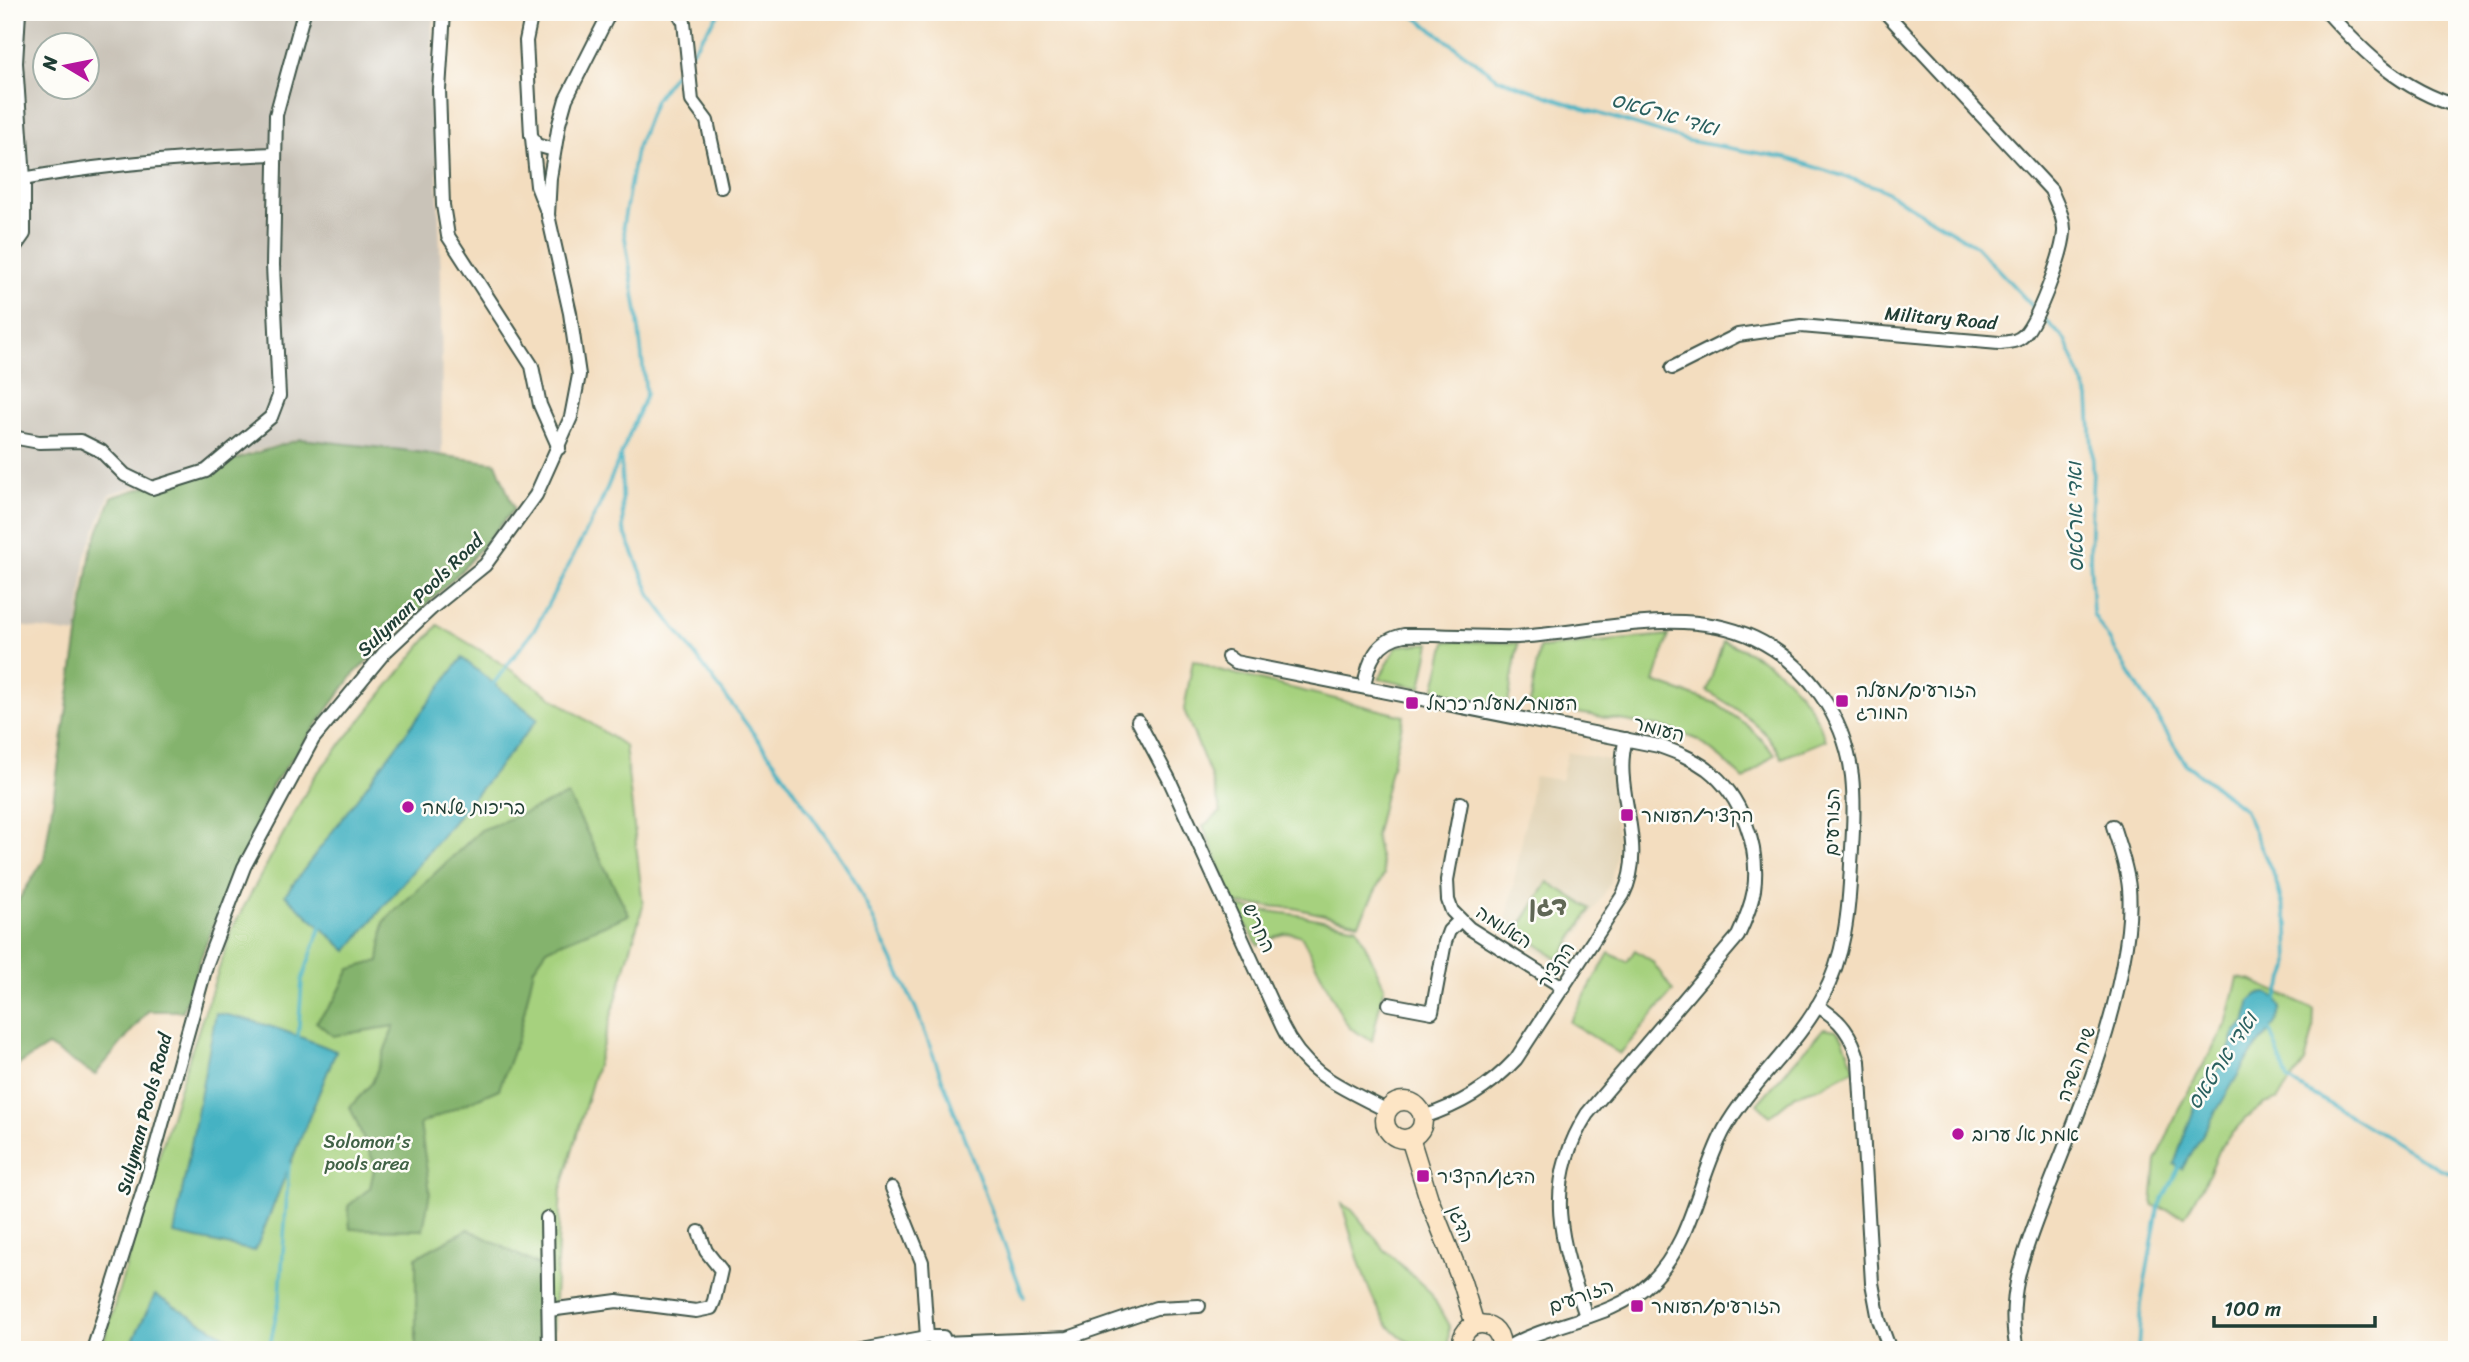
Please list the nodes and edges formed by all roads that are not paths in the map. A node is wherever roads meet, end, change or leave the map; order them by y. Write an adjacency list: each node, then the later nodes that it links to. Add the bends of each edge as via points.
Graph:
1 (19, 12): 13 (street)
2 (304, 12): 12 (street, via 276,115)
3 (444, 12): 19 (street, via 439,90 448,236 532,366 540,405)
4 (532, 12): 10 (street, via 526,41)
5 (610, 12): 11 (street, Sulyman Pools Road, via 566,99)
6 (678, 12): 14 (street, via 684,22 692,101 707,121)
7 (1885, 12): 17 (street, Military Road, via 2051,190 2064,232 2053,278 2026,333 2016,341 1999,343 1846,328 1789,328 1738,335)
8 (2327, 12): 9 (street, via 2380,66 2405,83)
9 (2457, 106)
10 (531, 135): 11 (street, via 536,145); 15 (street, via 537,186)
11 (554, 150): 15 (street, Sulyman Pools Road)
12 (275, 154): 13 (street, via 152,162); 18 (street, via 273,265 279,397 271,417 206,471 152,488 125,475 101,451 81,441 39,442)
13 (18, 180): 16 (street, via 24,234)
14 (721, 187)
15 (548, 215): 19 (street, Sulyman Pools Road, via 579,375)
16 (12, 251)
17 (1672, 368)
18 (12, 436)
19 (559, 448): 42 (street, Sulyman Pools Road, via 536,495 485,565 384,653 313,739 244,867 207,963)
20 (1228, 657): 21 (street, העומר)
21 (1364, 687): 23 (street, העומר); 29 (street, הזורעים, via 1376,650 1387,640 1404,635 1505,637 1694,622 1725,627 1778,651 1813,684 1834,716 1852,773 1848,917 1835,970)
22 (1138, 721): 30 (street, החריש, via 1296,1051 1320,1075)
23 (1626, 739): 27 (street, הקציר, via 1622,767 1634,849 1630,878); 38 (street, העומר, via 1686,755 1727,790 1750,837 1754,889 1738,936 1598,1099 1569,1146 1560,1181 1559,1218 1566,1258)
24 (1461, 803): 26 (street, האלומה, via 1447,887 1450,906)
25 (2113, 826): 48 (street, שיח השדה, via 2130,900 2118,995 2098,1061 2018,1270 2012,1304)
26 (1459, 920): 27 (street, האלומה); 28 (street, האלומה, via 1445,942 1432,1012)
27 (1564, 988): 31 (street, הקציר, via 1524,1049 1497,1078 1463,1102)
28 (1389, 1004)
29 (1817, 1006): 38 (street, הזורעים, via 1729,1122 1667,1265 1638,1293); 47 (street, via 1843,1026 1859,1061 1872,1283)
30 (1388, 1111): 31 (street, via 1396,1103 1408,1101); 32 (street, via 1389,1131 1398,1138)
31 (1423, 1117): 32 (street, via 1421,1129)
32 (1410, 1138): 39 (street, הדגן, via 1429,1199)
33 (891, 1188): 41 (street, via 922,1262)
34 (547, 1218): 37 (street)
35 (699, 1232): 37 (street, via 721,1270 710,1308 696,1311 617,1301)
36 (1199, 1306): 41 (street, via 1156,1308 1068,1338 943,1343 943,1337)
37 (549, 1310): 43 (street)
38 (1586, 1316): 40 (street, הזורעים)
39 (1484, 1326): 40 (street, via 1514,1336); 45 (street, via 1464,1334); 46 (street, הדגן, via 1500,1338)
40 (1531, 1335): 46 (street, הזורעים)
41 (927, 1337): 44 (street)
42 (93, 1350)
43 (549, 1350)
44 (856, 1350)
45 (1462, 1350)
46 (1502, 1350)
47 (1890, 1350)
48 (2017, 1350)

